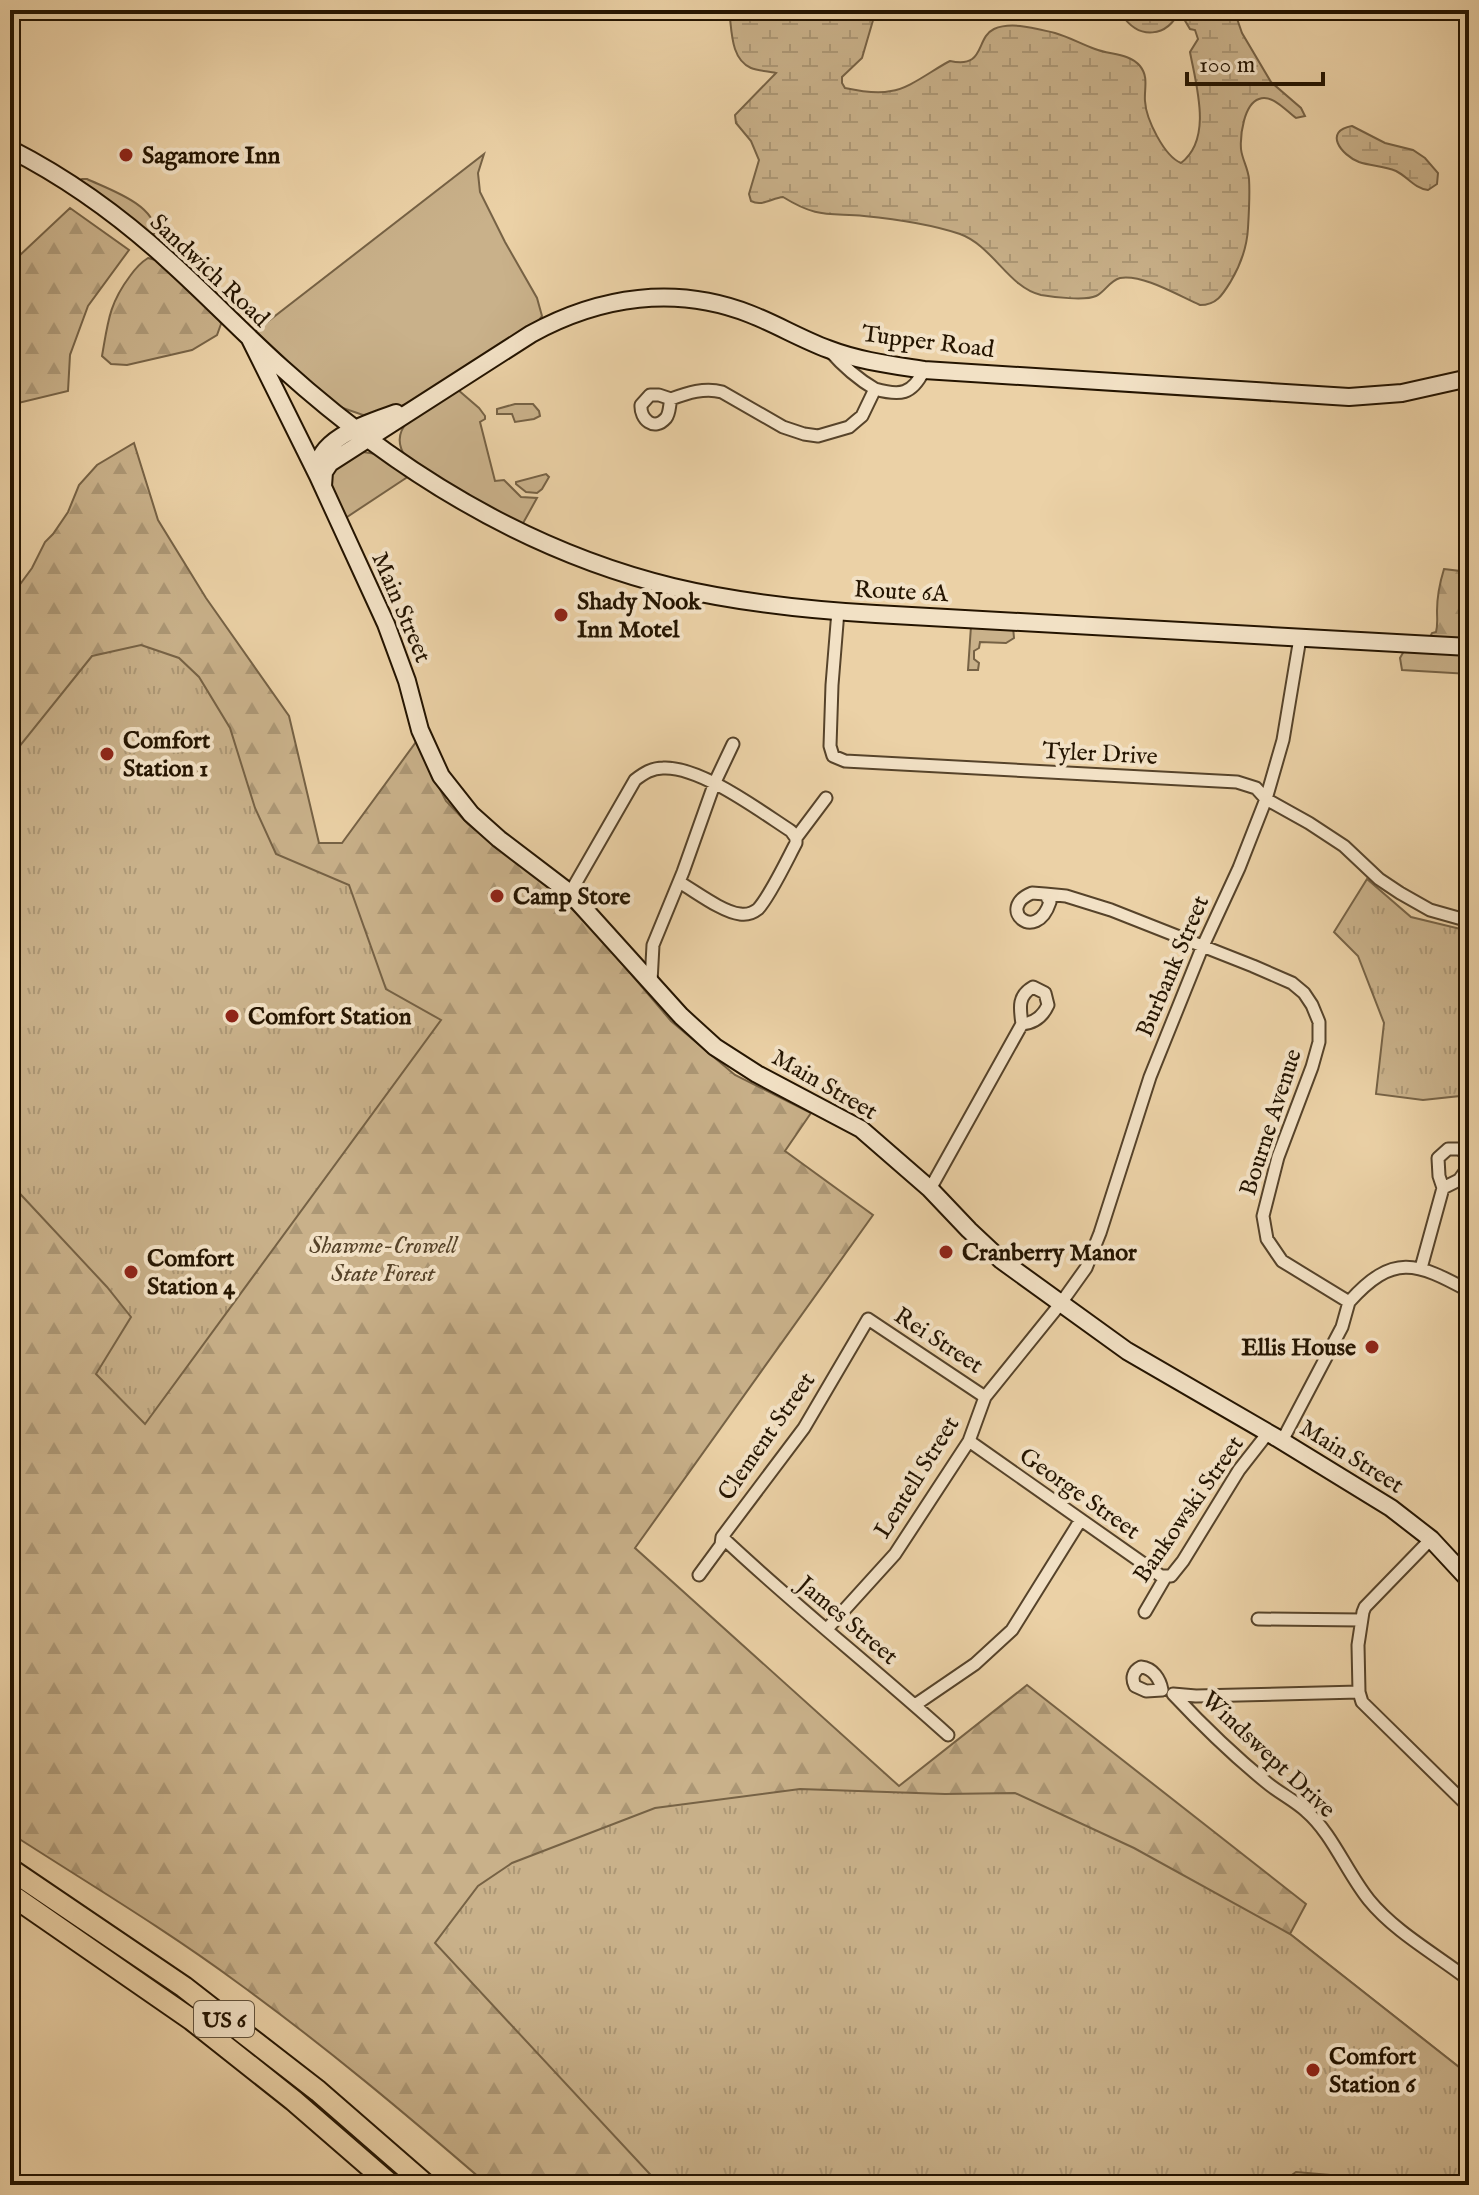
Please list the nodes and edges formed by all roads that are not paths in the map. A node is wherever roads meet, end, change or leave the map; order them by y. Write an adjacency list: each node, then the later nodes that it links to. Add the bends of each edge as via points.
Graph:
1 (10, 149): 2 (main road, Sandwich Road, via 64,180 146,240)
2 (250, 339): 10 (main road, Sandwich Road); 13 (main road, Main Street)
3 (829, 350): 4 (main road, Tupper Road); 6 (street, via 844,368); 8 (main road, Tupper Road, via 720,304 677,298 617,300 552,322)
4 (924, 370): 5 (main road, Tupper Road, via 1349,397 1402,393); 6 (street, via 911,389)
5 (1469, 378)
6 (875, 389): 7 (street, via 862,416 849,427 818,436 783,427 714,389)
7 (671, 399)
8 (416, 406): 9 (main road, Tupper Road); 10 (main road, Tupper Road)
9 (401, 418): 11 (main road, Tupper Road); 12 (main road, via 393,444)
10 (354, 429): 11 (main road, Sandwich Road); 13 (main road, via 321,455)
11 (368, 439): 12 (main road, Route 6A); 13 (main road, via 327,466)
12 (399, 462): 14 (main road, Route 6A, via 497,521 636,577 741,601)
13 (320, 481): 23 (main road, Main Street, via 386,624 420,730 441,776 489,831)
14 (838, 611): 15 (main road, Route 6A); 20 (street, Tyler Drive, via 833,756 845,761 1237,782 1256,788)
15 (1300, 638): 16 (main road, Route 6A); 20 (street, Burbank Street, via 1283,740)
16 (1469, 647)
17 (733, 744): 18 (street)
18 (715, 782): 21 (street); 22 (street); 23 (street, via 664,767 645,771)
19 (826, 798): 21 (street)
20 (1266, 799): 25 (street, Tyler Drive, via 1344,846 1400,893 1430,910); 27 (street, Burbank Street)
21 (796, 838): 22 (street, via 781,873 751,913 728,911)
22 (679, 882): 26 (street)
23 (570, 893): 28 (main road, Main Street)
24 (1045, 894): 27 (street, Bourne Avenue, via 1111,910)
25 (1469, 921)
26 (653, 945): 28 (street); 29 (street)
27 (1202, 948): 36 (street, Bourne Avenue, via 1292,983 1312,1005 1319,1042 1263,1216 1267,1239 1282,1261); 37 (street, Burbank Street, via 1150,1077 1100,1233 1086,1268)
28 (627, 956): 29 (main road, Main Street)
29 (651, 982): 33 (main road, Main Street, via 725,1054 861,1129)
30 (1022, 1024): 33 (street)
31 (1469, 1165): 32 (street, via 1459,1180); 32 (street, via 1459,1149 1443,1152 1438,1164)
32 (1443, 1188): 34 (street)
33 (930, 1189): 37 (main road, Main Street, via 1001,1260)
34 (1421, 1268): 35 (street); 36 (street, via 1384,1272)
35 (1469, 1291)
36 (1349, 1302): 40 (street, via 1342,1327)
37 (1061, 1303): 39 (street, Lentell Street); 40 (main road, Main Street, via 1127,1351)
38 (868, 1319): 39 (street, Rei Street); 43 (street, Clement Street, via 804,1428)
39 (985, 1397): 41 (street, Lentell Street)
40 (1275, 1437): 44 (main road, Main Street, via 1391,1508); 46 (street, Bankowski Street, via 1239,1470 1183,1561)
41 (969, 1441): 42 (street, George Street); 51 (street, Lentell Street, via 895,1554)
42 (1080, 1521): 46 (street, George Street); 53 (street, via 1012,1630 975,1664)
43 (722, 1537): 45 (street, Clement Street); 51 (street, James Street)
44 (1431, 1539): 47 (main road, Main Street); 50 (street, via 1365,1607)
45 (699, 1575)
46 (1166, 1576): 48 (street, Bankowski Street)
47 (1469, 1580)
48 (1145, 1612)
49 (1258, 1619): 50 (street)
50 (1361, 1620): 52 (street)
51 (827, 1629): 53 (street, James Street)
52 (1359, 1692): 55 (street, via 1362,1702); 58 (street, Windswept Drive, via 1167,1692 1218,1742 1307,1811 1389,1921)
53 (915, 1705): 54 (street, James Street)
54 (948, 1735)
55 (1469, 1807)
56 (10, 1869): 60 (highway, US 6, via 184,1987 318,2091)
57 (10, 1894): 59 (highway, US 6, via 192,2020)
58 (1469, 1980)
59 (391, 2185)
60 (426, 2185)

